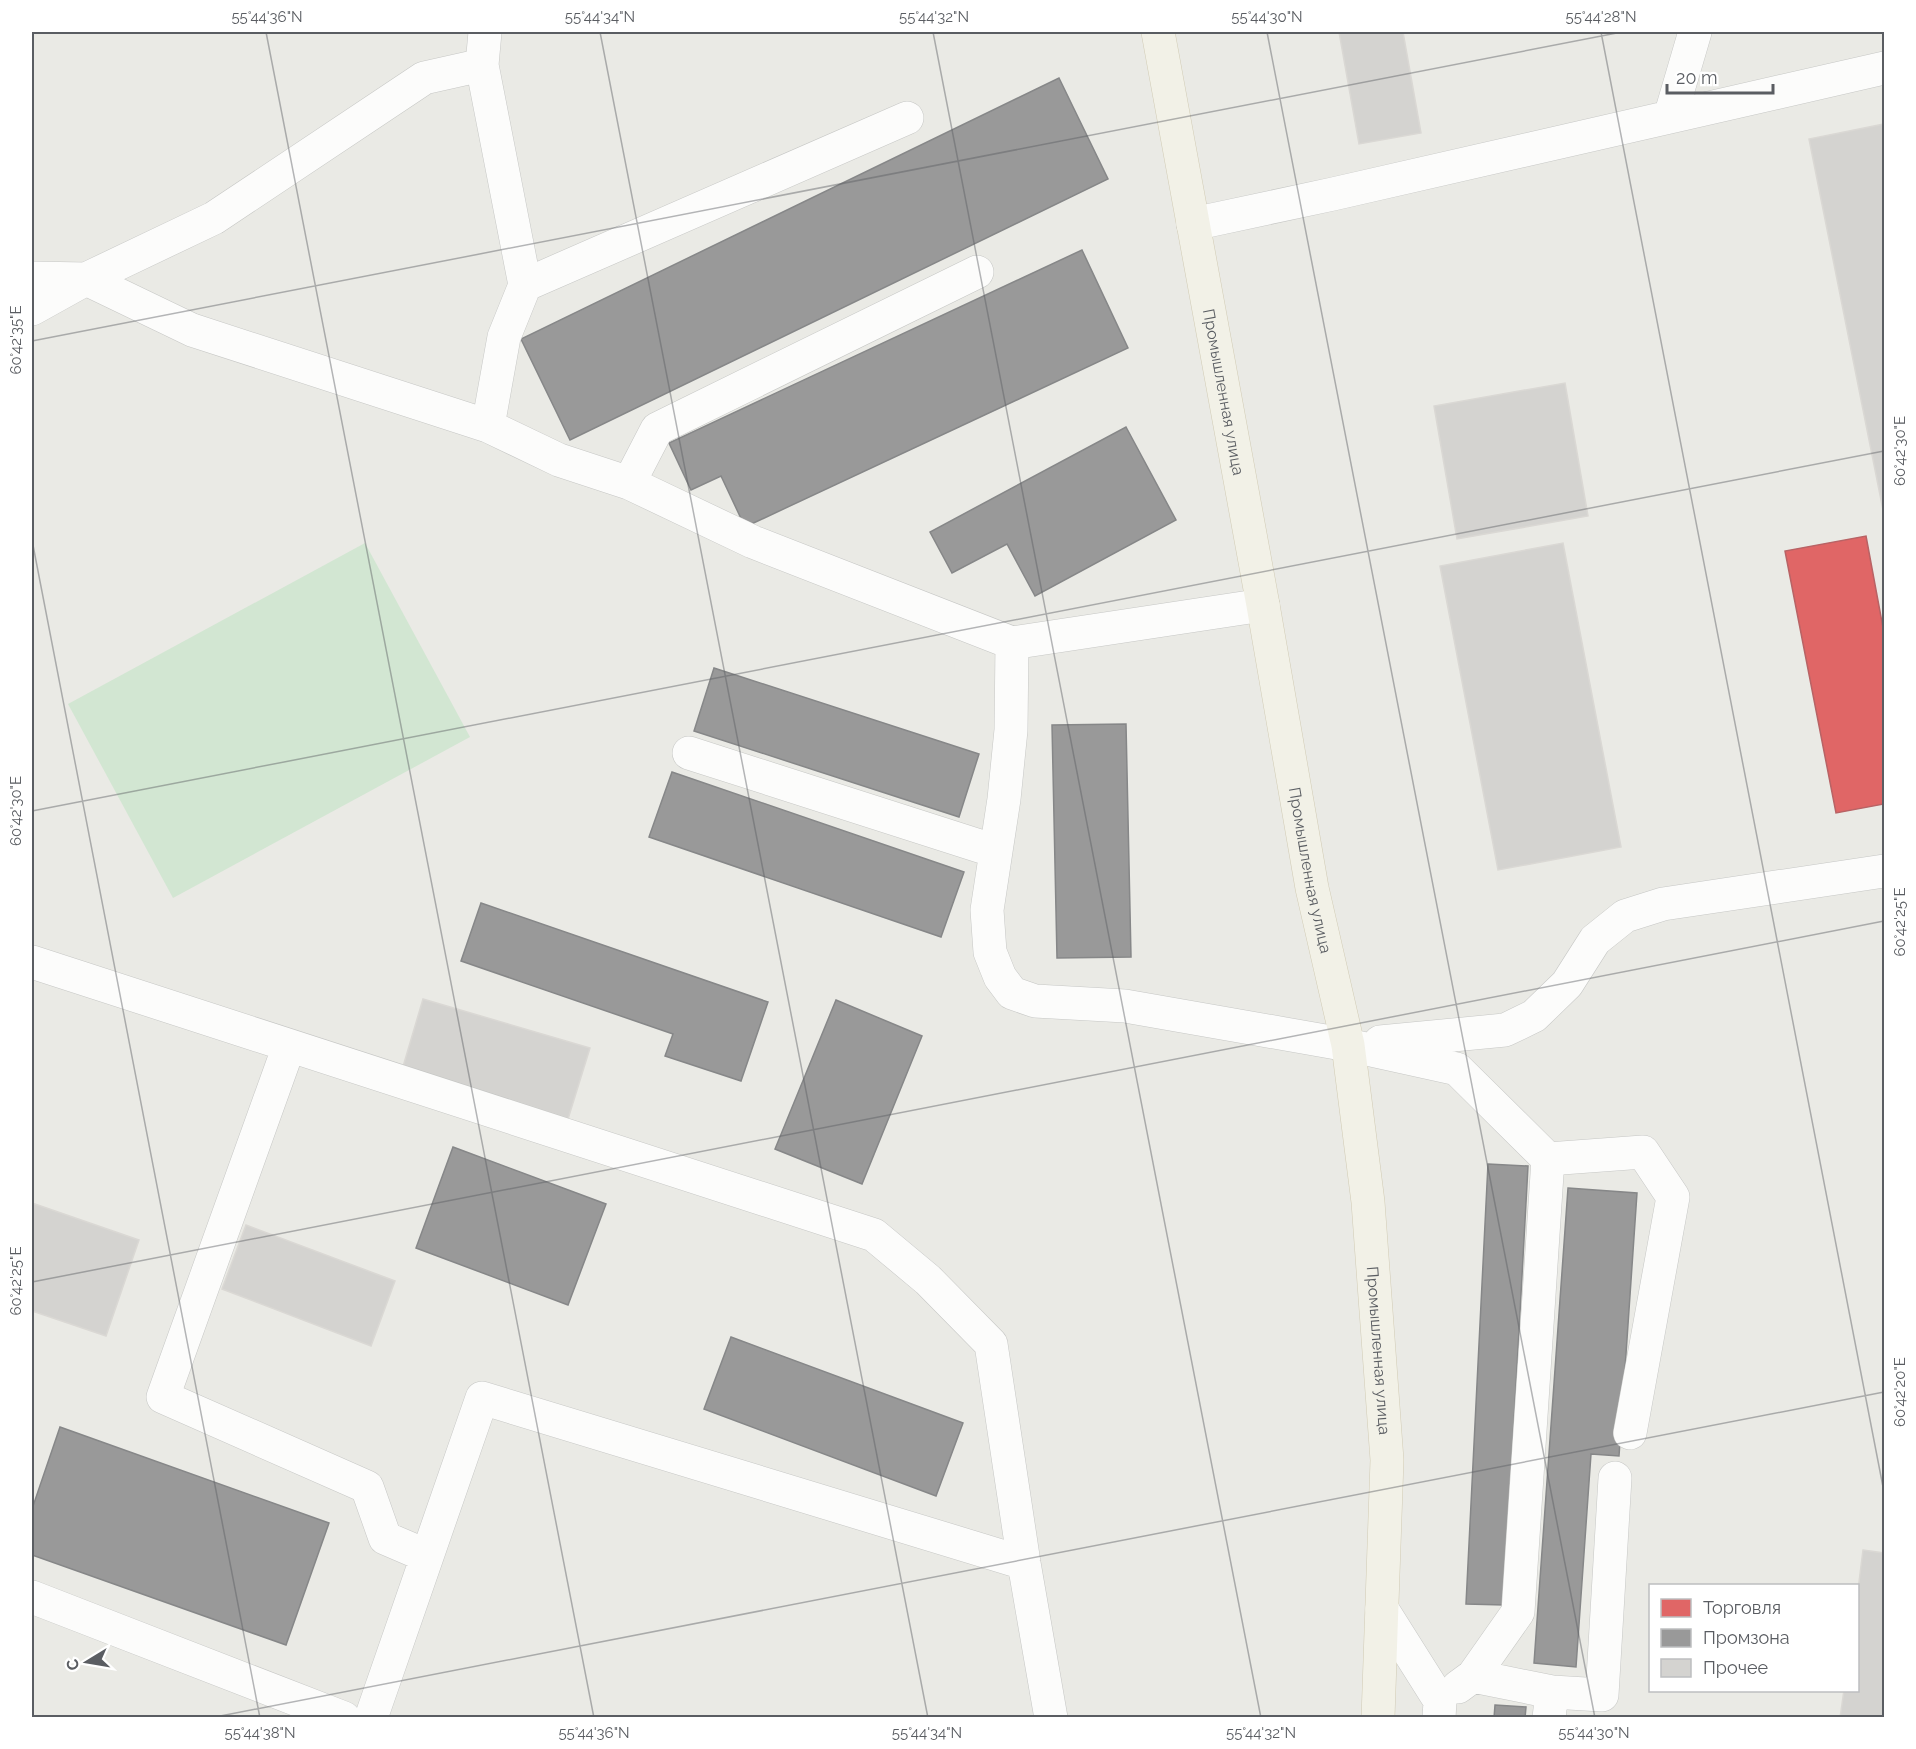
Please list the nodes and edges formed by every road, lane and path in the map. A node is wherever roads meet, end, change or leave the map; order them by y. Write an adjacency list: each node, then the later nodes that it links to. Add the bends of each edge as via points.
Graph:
1 (485, 32): 4 (lane)
2 (1158, 32): 8 (main road, Промышленная улица)
3 (1695, 32): 6 (lane)
4 (482, 65): 11 (lane, via 424,78 214,218); 12 (lane)
5 (1884, 68): 6 (lane)
6 (1670, 117): 8 (lane)
7 (907, 118): 12 (lane)
8 (1193, 224): 16 (main road, Промышленная улица)
9 (977, 272): 15 (lane, via 657,429)
10 (32, 278): 11 (lane)
11 (86, 279): 13 (lane); 14 (lane, via 192,330)
12 (525, 285): 14 (lane, via 504,337)
13 (32, 309)
14 (488, 426): 15 (lane, via 559,459)
15 (629, 483): 17 (lane, via 753,542)
16 (1263, 605): 17 (lane); 22 (main road, Промышленная улица, via 1312,888)
17 (1012, 643): 19 (lane, via 1011,730)
18 (689, 753): 19 (lane)
19 (995, 851): 22 (lane, via 987,910 990,952 1000,977 1012,993 1035,1001 1125,1006)
20 (1884, 870): 22 (lane, via 1664,904 1625,916 1595,940 1567,984 1534,1016 1505,1030)
21 (32, 962): 23 (lane)
22 (1348, 1045): 24 (lane, via 1457,1069); 30 (main road, Промышленная улица, via 1368,1203 1387,1460)
23 (289, 1046): 27 (lane, via 163,1397 367,1487 384,1538); 28 (lane, via 874,1235 928,1280 991,1344)
24 (1548, 1159): 25 (lane, via 1643,1152 1674,1197); 31 (lane, via 1518,1612)
25 (1630, 1433)
26 (1615, 1478): 32 (lane, via 1602,1695)
27 (427, 1556): 28 (lane, via 482,1398); 35 (lane)
28 (1024, 1563): 36 (lane)
29 (32, 1597): 34 (lane)
30 (1382, 1609): 33 (lane); 37 (main road, Промышленная улица)
31 (1473, 1676): 32 (lane); 33 (lane)
32 (1550, 1705)
33 (1439, 1709)
34 (344, 1718)
35 (371, 1718)
36 (1051, 1718)
37 (1378, 1718)

